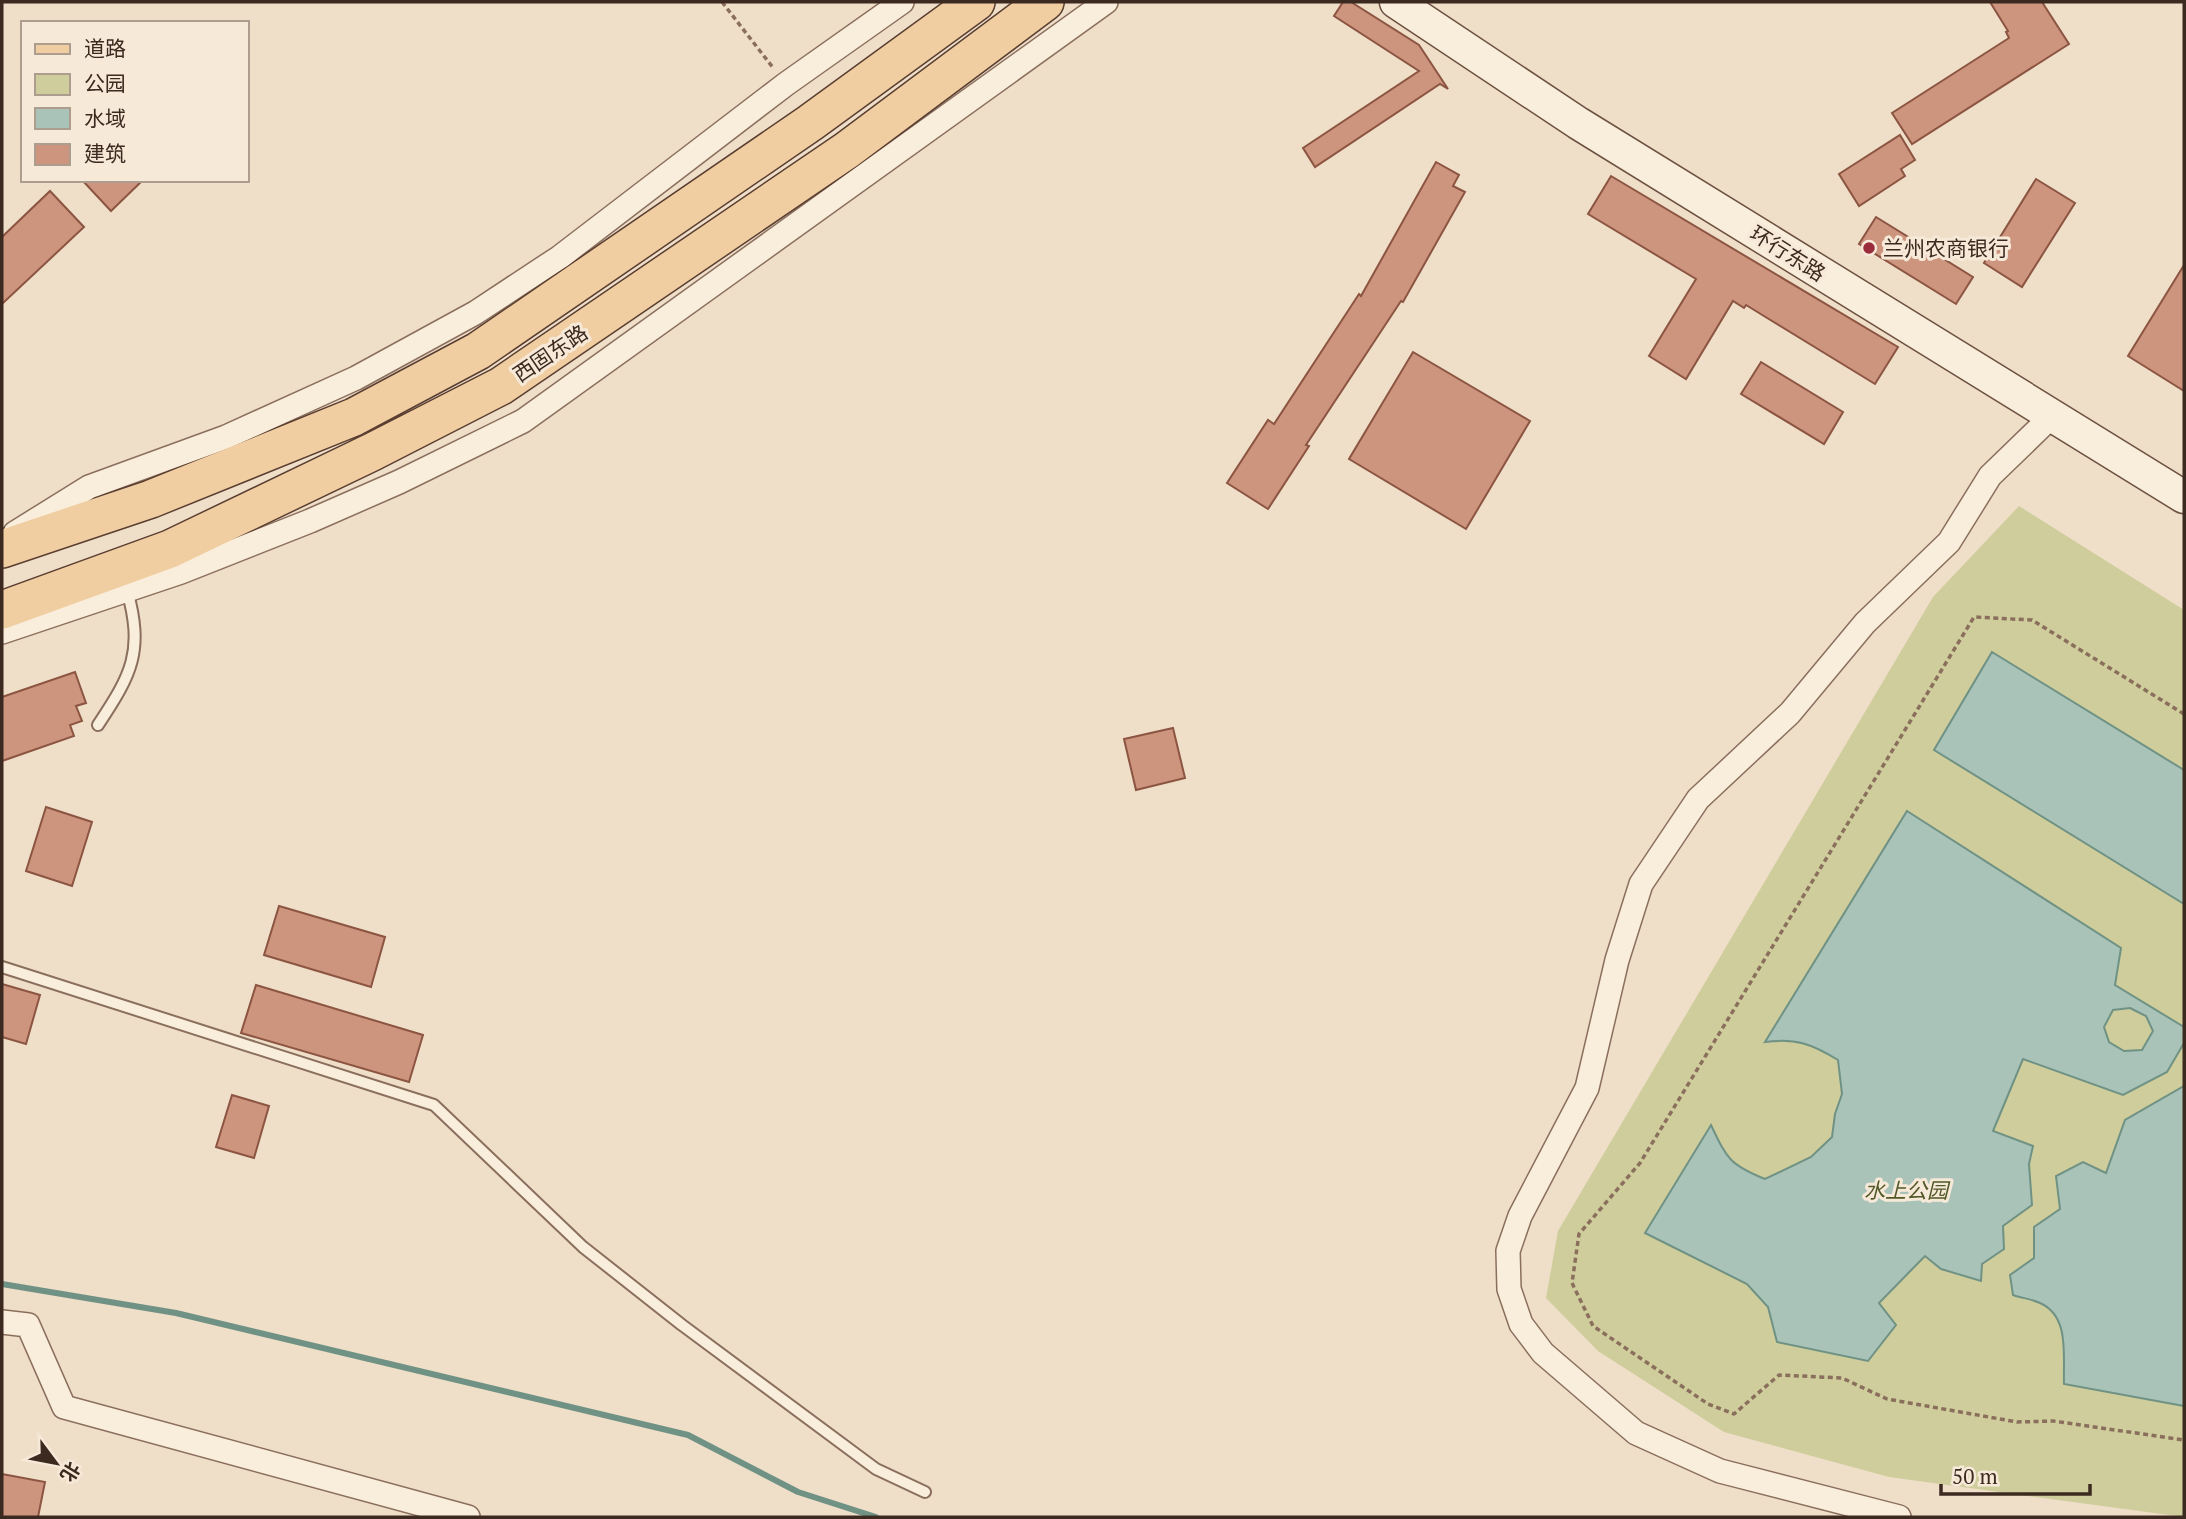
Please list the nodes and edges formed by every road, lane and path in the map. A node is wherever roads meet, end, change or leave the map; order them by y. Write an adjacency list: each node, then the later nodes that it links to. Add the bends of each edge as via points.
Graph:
1 (722, 2): 7 (path)
2 (902, 2): 7 (street)
3 (976, 2): 9 (main road, 西固东路)
4 (1045, 2): 9 (main road, 西固东路, via 847,150 513,378)
5 (1106, 2): 13 (street, via 523,421 399,482 181,572)
6 (1396, 2): 8 (street, 环行东路, via 1578,123)
7 (786, 84): 11 (street, via 560,257 475,313 356,378 226,437 89,487)
8 (2052, 416): 10 (street, 环行东路); 23 (street, via 1990,476 1949,542 1865,624 1790,713 1698,799 1641,884 1617,960 1587,1088 1520,1216 1508,1251 1509,1289 1521,1324 1543,1353 1636,1433 1720,1471)
9 (363, 435): 12 (main road, 西固东路); 13 (main road, 西固东路)
10 (2184, 497)
11 (2, 541)
12 (2, 549)
13 (122, 579): 14 (main road, 西固东路); 15 (street); 17 (lane, via 135,619 133,661)
14 (2, 610)
15 (2, 632)
16 (2184, 714): 20 (path, via 2032,621 1974,617 1640,1163 1579,1234 1572,1283 1593,1326 1708,1404 1734,1414 1779,1375 1842,1378 1887,1399 2017,1422 2053,1421)
17 (98, 725)
18 (2, 967): 21 (lane, via 434,1105 583,1247 652,1302 876,1469)
19 (2, 1322): 22 (street, via 28,1325 64,1407)
20 (2184, 1440)
21 (925, 1492)
22 (468, 1517)
23 (1899, 1517)

